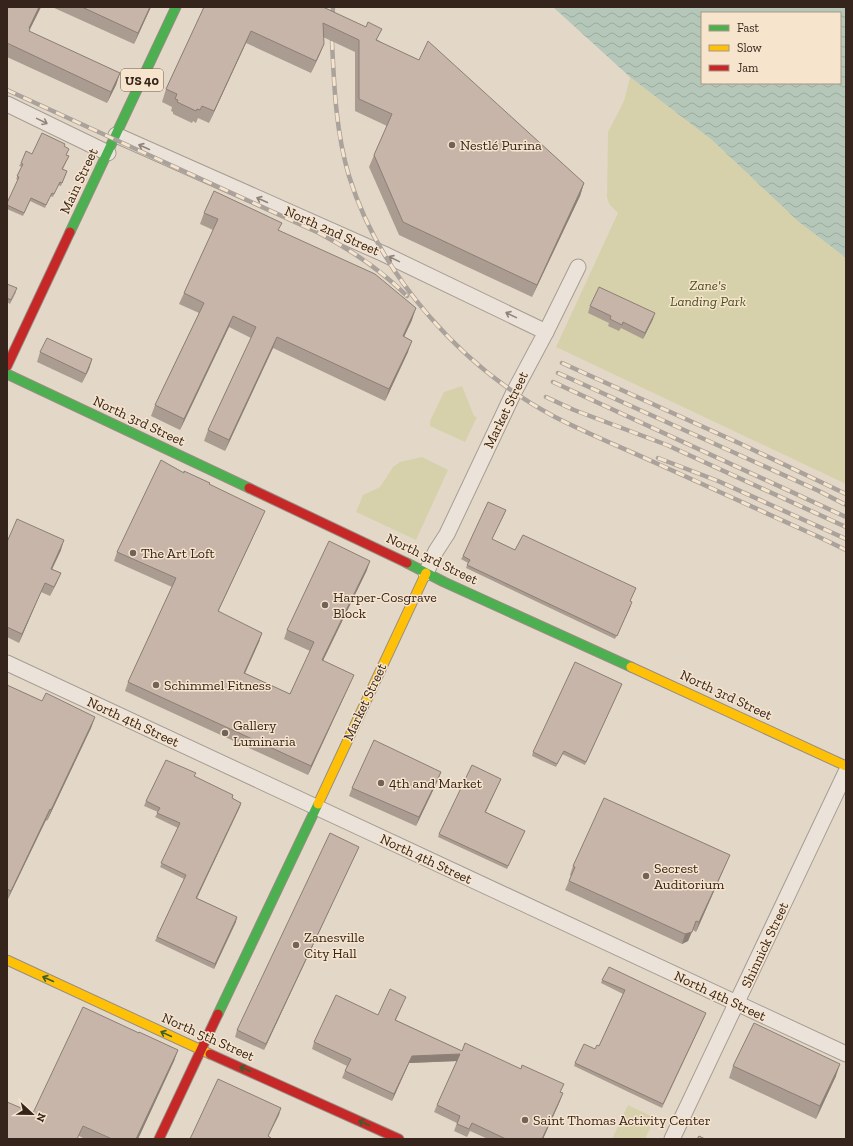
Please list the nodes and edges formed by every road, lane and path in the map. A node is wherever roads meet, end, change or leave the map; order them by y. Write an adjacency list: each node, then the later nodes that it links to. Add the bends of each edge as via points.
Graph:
1 (176, 7): 3 (street, Main Street / US 40)
2 (7, 104): 4 (street, one-way to 4)
3 (116, 135): 4 (street, Main Street / US 40); 6 (street, North 2nd Street, one-way to 3, via 384,254)
4 (108, 152): 7 (street, Main Street / US 40)
5 (578, 267): 6 (street, Market Street)
6 (546, 332): 9 (street, Market Street)
7 (7, 366)
8 (7, 374): 9 (street, North 3rd Street)
9 (426, 573): 11 (street, North 3rd Street); 13 (street, Market Street)
10 (7, 663): 13 (street, North 4th Street)
11 (846, 766)
12 (846, 772): 15 (street, Shinnick Street)
13 (316, 808): 15 (street, North 4th Street); 16 (street, Market Street)
14 (7, 960): 16 (street, North 5th Street, one-way to 14)
15 (737, 1003): 17 (street, North 4th Street); 20 (street, Shinnick Street)
16 (201, 1050): 18 (street, Market Street); 19 (street, North 5th Street, one-way to 16)
17 (846, 1054)
18 (159, 1139)
19 (399, 1139)
20 (672, 1139)

